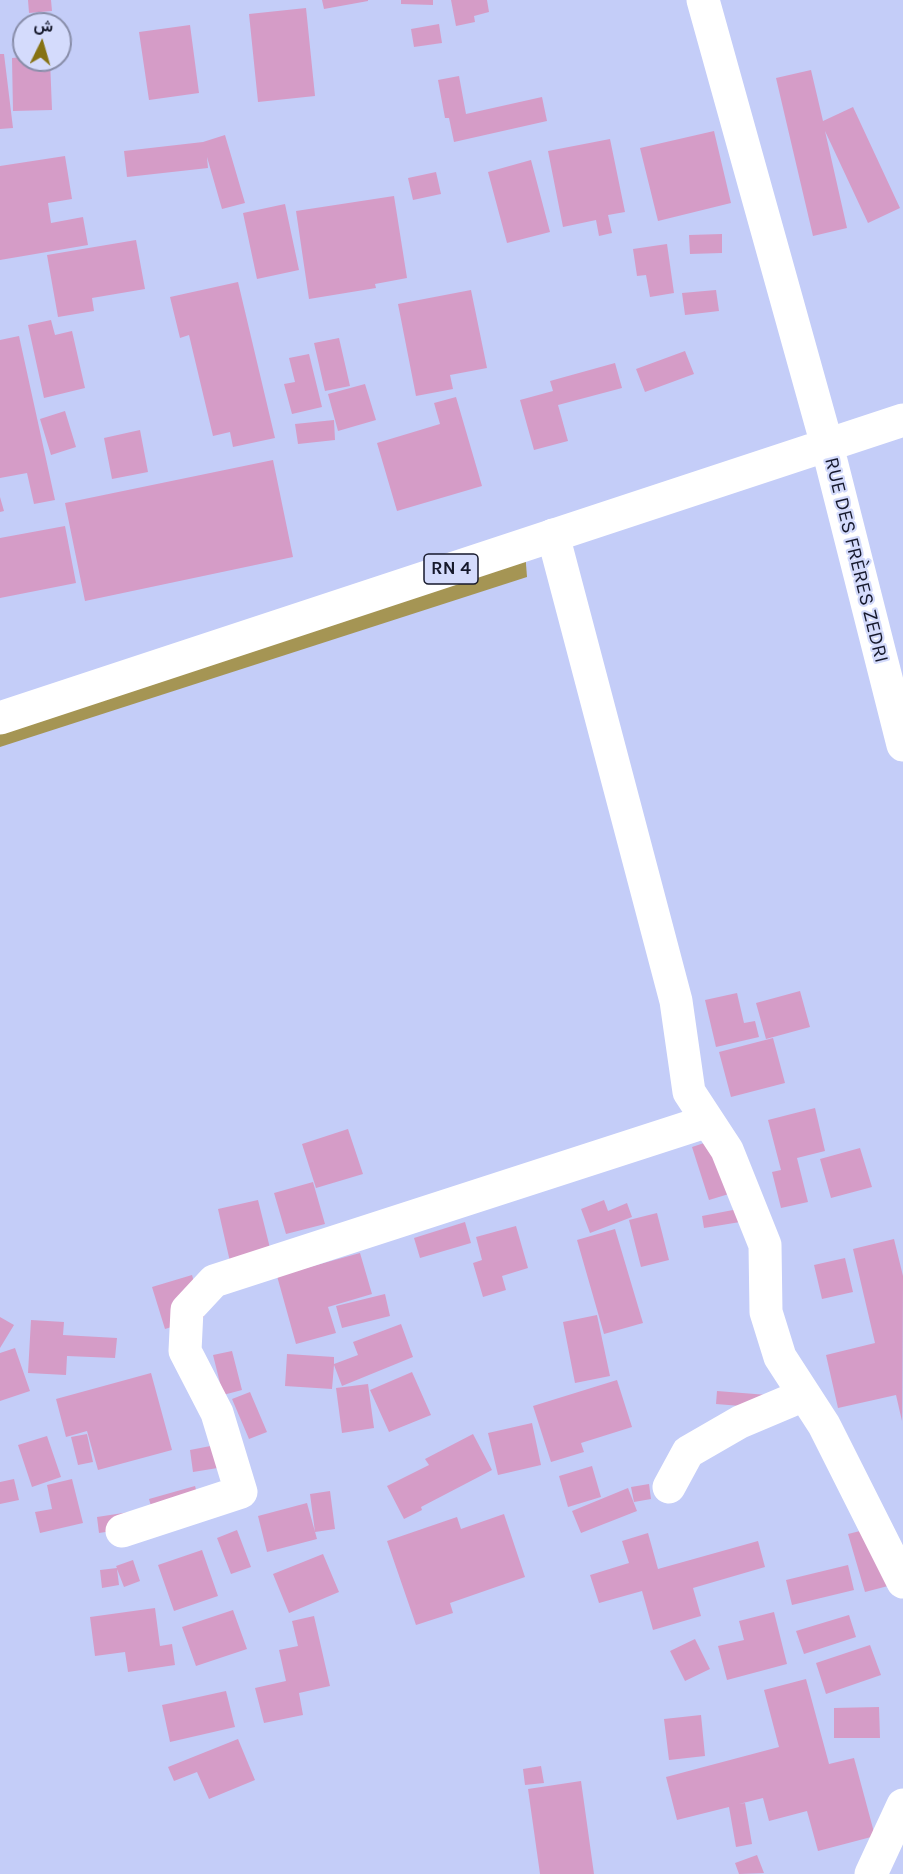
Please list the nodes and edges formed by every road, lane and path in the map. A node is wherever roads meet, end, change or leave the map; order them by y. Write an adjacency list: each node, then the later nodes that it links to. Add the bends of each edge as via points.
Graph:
1 (703, 0): 3 (street, RUE DES FRÈRES ZEDRI)
2 (903, 420): 3 (street, RN 4)
3 (827, 445): 4 (street, RN 4); 6 (street, RUE DES FRÈRES ZEDRI)
4 (553, 535): 5 (street, RN 4); 7 (street, via 676,1001 689,1092)
5 (0, 718)
6 (903, 745)
7 (708, 1122): 8 (street, via 727,1150 765,1245 766,1312 780,1357); 10 (street, via 214,1281 187,1310 185,1352 217,1413 240,1492)
8 (804, 1395): 9 (street, via 740,1422 688,1452); 11 (street, via 824,1425)
9 (669, 1487)
10 (122, 1531)
11 (903, 1582)
12 (903, 1805): 13 (street)
13 (871, 1874)

